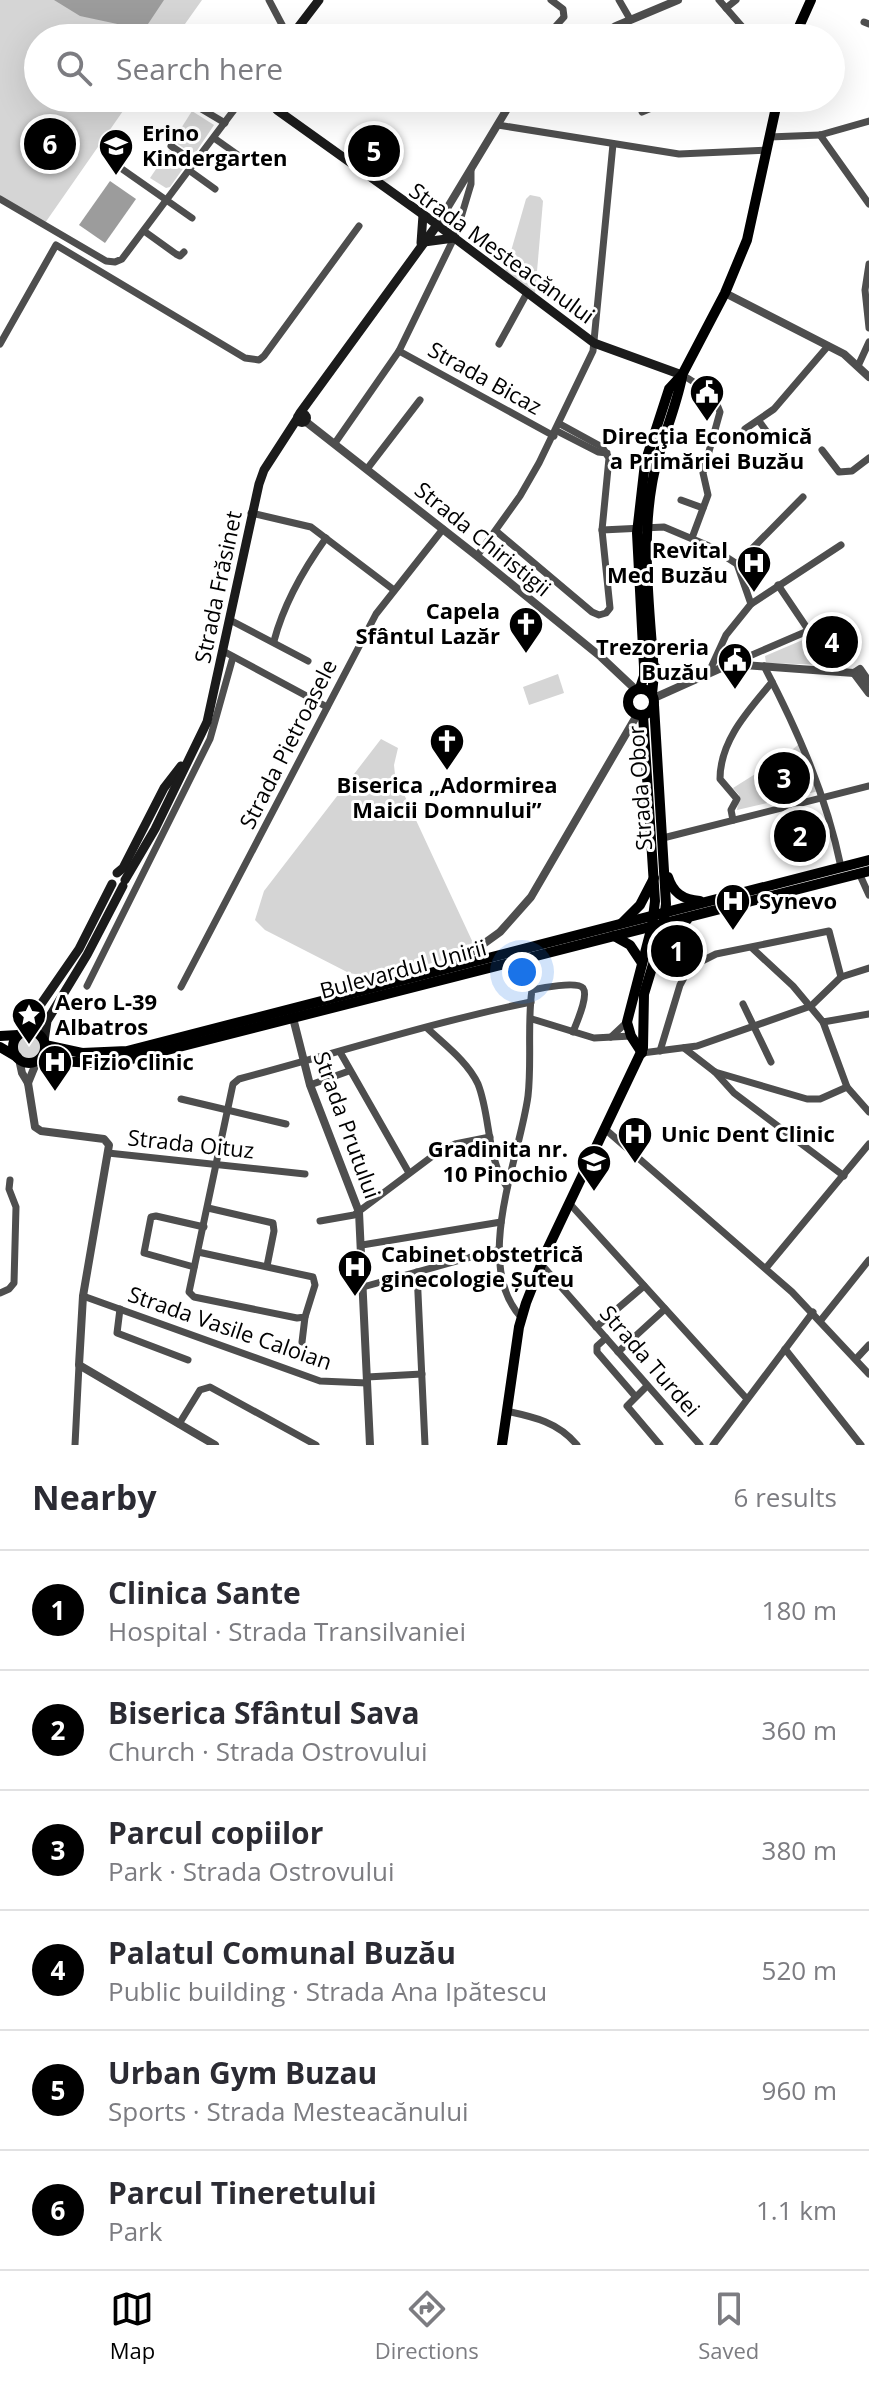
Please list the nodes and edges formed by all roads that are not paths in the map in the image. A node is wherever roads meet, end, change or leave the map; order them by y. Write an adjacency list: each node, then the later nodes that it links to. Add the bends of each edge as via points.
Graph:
1 (269, 0): 11 (street)
2 (319, 0): 12 (main road)
3 (551, 0): 13 (street, via 563,9)
4 (619, 0): 10 (street)
5 (678, 0): 10 (street)
6 (719, 0): 9 (street)
7 (736, 0): 9 (street)
8 (811, 0): 16 (main road)
9 (726, 8): 15 (street)
10 (630, 19): 14 (street)
11 (282, 24)
12 (301, 24)
13 (558, 24)
14 (621, 24)
15 (740, 24)
16 (800, 24)
17 (207, 112): 23 (street)
18 (233, 112): 23 (street)
19 (281, 112): 40 (main road, Strada Mesteacănului)
20 (507, 112): 24 (street)
21 (775, 112): 26 (main road, Strada Obor)
22 (869, 121): 25 (street)
23 (225, 123): 27 (street)
24 (498, 125): 28 (street); 33 (street)
25 (820, 135): 26 (street); 39 (street)
26 (769, 137): 30 (main road, Strada Obor)
27 (214, 138): 31 (street); 32 (street)
28 (613, 144): 30 (street, via 679,154); 52 (street)
29 (171, 146): 32 (street)
30 (767, 150): 50 (main road, Strada Obor, via 747,240)
31 (238, 155)
32 (196, 163): 35 (street)
33 (471, 168): 42 (street); 45 (street)
34 (122, 169): 38 (street)
35 (190, 171): 36 (street); 38 (street)
36 (215, 189)
37 (0, 199): 44 (street, via 106,261 122,259)
38 (168, 200): 41 (street); 44 (street)
39 (869, 204)
40 (423, 215): 42 (main road, Strada Mesteacănului); 46 (main road)
41 (192, 218)
42 (437, 225): 45 (main road, Strada Mesteacănului); 46 (main road, Strada Frăsinet)
43 (359, 226): 53 (street, via 259,360 245,358 56,245)
44 (144, 231): 47 (street, via 176,254)
45 (455, 236): 46 (main road); 49 (main road, Strada Mesteacănului); 57 (street)
46 (423, 244): 62 (main road, Strada Frăsinet)
47 (184, 252)
48 (869, 264): 51 (street)
49 (527, 293): 52 (main road, Strada Mesteacănului); 54 (street)
50 (725, 293): 56 (street); 59 (main road, Strada Obor)
51 (869, 328): 55 (street)
52 (594, 343): 59 (main road, Strada Mesteacănului); 65 (street)
53 (0, 344)
54 (499, 344)
55 (868, 344): 58 (street)
56 (828, 346): 58 (street); 63 (street)
57 (399, 351): 65 (street, Strada Bicaz); 67 (street)
58 (858, 366): 60 (street)
59 (682, 375): 72 (street, via 720,409); 77 (main road, Strada Obor, via 669,389 648,450)
60 (869, 377)
61 (420, 400): 70 (street)
62 (302, 419): 67 (street, Strada Chiristigii); 76 (main road, Strada Frăsinet, via 264,470)
63 (759, 421): 64 (street); 66 (street)
64 (745, 429)
65 (557, 430): 79 (street, via 607,453); 80 (street)
66 (767, 432)
67 (335, 443): 70 (street, Strada Chiristigii)
68 (822, 450): 69 (street, via 839,472 852,471)
69 (869, 458)
70 (367, 469): 78 (street, Strada Chiristigii)
71 (692, 471): 72 (street)
72 (703, 473): 75 (street, via 708,495)
73 (803, 497): 85 (street)
74 (681, 500): 75 (street)
75 (703, 508): 82 (street)
76 (251, 513): 81 (street, via 300,522); 89 (main road, Strada Frăsinet)
77 (642, 527): 79 (street); 82 (street, via 664,527); 95 (main road, Strada Obor); 104 (main road, Strada Obor, via 644,667)
78 (443, 529): 84 (street, Strada Chiristigii); 87 (street, Strada Pietroasele)
79 (602, 530): 80 (street, via 611,601 606,613 599,615)
80 (496, 531): 84 (street)
81 (326, 538): 87 (street); 91 (street, via 281,616)
82 (692, 538): 85 (street)
83 (841, 545): 86 (street)
84 (477, 556): 104 (street, Strada Chiristigii)
85 (737, 564): 88 (street)
86 (778, 585): 88 (street); 90 (street)
87 (394, 590): 107 (street, Strada Pietroasele)
88 (751, 604): 100 (street, via 726,635)
89 (230, 620): 91 (street); 92 (main road, Strada Frăsinet)
90 (810, 630): 96 (street); 98 (street)
91 (274, 641): 94 (street)
92 (223, 651): 93 (street); 118 (main road, Strada Frăsinet, via 207,722 164,788)
93 (233, 657): 107 (street); 126 (street, via 210,739)
94 (308, 661)
95 (653, 662): 101 (street, via 671,677); 106 (main road, Strada Obor)
96 (730, 664): 97 (street); 100 (street)
97 (764, 666): 98 (street); 102 (street)
98 (836, 671): 99 (street)
99 (857, 671): 103 (street); 105 (street)
100 (709, 672): 101 (street)
101 (696, 678): 106 (street)
102 (772, 682): 110 (street); 111 (street, via 736,728 723,755 720,779 737,799)
103 (869, 682)
104 (638, 689): 106 (main road); 108 (main road, via 627,702)
105 (869, 693)
106 (653, 699): 108 (main road, via 650,712); 112 (main road, Strada Obor)
107 (327, 707): 134 (street, Strada Pietroasele)
108 (640, 715): 117 (main road, Strada Obor); 130 (street, via 531,897 500,932)
109 (869, 786): 110 (street)
110 (824, 798): 111 (street); 114 (street)
111 (733, 820): 112 (street)
112 (663, 838): 115 (main road, Strada Obor)
113 (869, 860): 114 (main road, Bulevardul Unirii)
114 (841, 867): 120 (main road, Bulevardul Unirii)
115 (665, 869): 120 (main road, via 680,895); 122 (main road, Strada Obor)
116 (864, 872): 119 (street); 121 (main road, Bulevardul Unirii)
117 (655, 876): 123 (main road, Strada Obor); 125 (main road, via 640,905)
118 (119, 881): 124 (main road, Strada Frăsinet); 147 (main road, Strada Frăsinet)
119 (869, 895)
120 (714, 901): 122 (main road, Bulevardul Unirii)
121 (694, 916): 122 (main road, Bulevardul Unirii); 129 (main road)
122 (665, 918): 123 (main road, Bulevardul Unirii); 129 (main road, Strada Obor)
123 (653, 921): 125 (main road, Bulevardul Unirii); 127 (main road, Bulevardul Unirii); 129 (main road, Strada Obor)
124 (104, 924): 126 (street); 151 (main road, Strada Frăsinet, via 47,1021)
125 (621, 924): 130 (main road, Bulevardul Unirii)
126 (114, 931): 133 (street)
127 (612, 936): 129 (main road, via 630,945); 138 (main road, Bulevardul Unirii)
128 (752, 948): 132 (street, via 829,931); 137 (street); 154 (street, via 705,958 686,974)
129 (647, 964): 141 (main road); 144 (main road)
130 (449, 968): 138 (main road, Bulevardul Unirii)
131 (869, 968): 132 (street)
132 (841, 977): 137 (street)
133 (87, 986)
134 (181, 987)
135 (531, 1002): 140 (street); 145 (street); 146 (street, via 534,989 579,986 585,993)
136 (743, 1004): 143 (street)
137 (811, 1006): 142 (street); 143 (street)
138 (292, 1014): 151 (main road, Bulevardul Unirii, via 127,1051 82,1053); 158 (main road, Bulevardul Unirii, via 128,1060); 159 (street, Strada Prutului)
139 (869, 1014): 142 (street)
140 (532, 1019): 146 (street); 179 (street, via 529,1093)
141 (627, 1022): 144 (main road); 149 (main road); 150 (street)
142 (823, 1022): 165 (street)
143 (754, 1026): 153 (street); 160 (street)
144 (644, 1027): 149 (main road); 156 (main road)
145 (427, 1028): 155 (street); 171 (street, via 472,1073)
146 (573, 1032): 150 (street)
147 (20, 1034): 148 (main road); 151 (main road, via 35,1032); 157 (main road, via 13,1046)
148 (0, 1036)
149 (631, 1036): 150 (street); 156 (main road)
150 (611, 1037)
151 (44, 1043): 158 (main road)
152 (0, 1047): 157 (main road)
153 (684, 1048): 154 (street); 162 (street)
154 (660, 1051): 156 (street)
155 (340, 1052): 159 (street); 161 (street)
156 (642, 1053): 170 (main road)
157 (18, 1058): 158 (main road); 163 (street, Strada Oituz)
158 (38, 1060): 163 (street)
159 (304, 1062): 164 (street, Strada Prutului); 167 (street, via 237,1080)
160 (771, 1062)
161 (349, 1071): 164 (street); 175 (street)
162 (715, 1072): 165 (street, via 815,1100); 177 (street, via 734,1093)
163 (28, 1083): 173 (street, Strada Oituz, via 35,1127 104,1139)
164 (310, 1085): 182 (street, Strada Prutului)
165 (847, 1087): 168 (street)
166 (181, 1099): 167 (street)
167 (228, 1110): 169 (street); 174 (street)
168 (869, 1112)
169 (286, 1124)
170 (605, 1129): 180 (main road); 193 (street)
171 (490, 1137): 175 (street, via 444,1149); 179 (street, via 497,1171)
172 (869, 1144): 177 (street)
173 (108, 1153): 174 (street, Strada Oituz); 198 (street)
174 (217, 1165): 176 (street, Strada Oituz); 181 (street)
175 (409, 1173): 182 (street)
176 (305, 1174)
177 (844, 1176): 193 (street)
178 (10, 1180): 197 (street, via 16,1207 14,1283)
179 (507, 1187): 184 (street)
180 (570, 1204): 190 (main road); 195 (street)
181 (208, 1208): 185 (street); 191 (street, via 273,1223)
182 (359, 1212): 183 (street); 186 (street, Strada Prutului)
183 (320, 1221)
184 (501, 1222): 186 (street); 187 (street)
185 (204, 1227): 188 (street); 192 (street, via 156,1216 148,1222 144,1253)
186 (362, 1245): 196 (street, Strada Prutului)
187 (500, 1249): 194 (street); 203 (street, via 510,1301)
188 (198, 1252): 191 (street); 192 (street)
189 (869, 1260): 204 (street)
190 (541, 1264): 203 (main road); 205 (street, Strada Turdei)
191 (267, 1266): 202 (street, via 315,1278)
192 (194, 1267): 202 (street, via 189,1294 194,1297)
193 (766, 1268): 201 (street)
194 (417, 1272): 196 (street); 214 (street)
195 (644, 1286): 200 (street); 205 (street)
196 (363, 1287): 216 (street, Strada Prutului)
197 (0, 1293)
198 (83, 1296): 199 (street, Strada Vasile Caloian); 213 (street)
199 (120, 1309): 212 (street, via 117,1333); 216 (street, Strada Vasile Caloian, via 320,1381)
200 (665, 1309): 210 (street); 219 (street)
201 (813, 1312): 204 (street); 209 (street)
202 (305, 1317): 207 (street)
203 (521, 1317): 220 (main road)
204 (821, 1320): 211 (street)
205 (596, 1327): 206 (street, Strada Turdei)
206 (606, 1338): 210 (street, Strada Turdei); 218 (street, via 597,1352)
207 (302, 1342)
208 (869, 1345): 211 (street)
209 (785, 1349): 219 (street); 232 (street)
210 (618, 1352): 217 (street, Strada Turdei)
211 (856, 1359): 215 (street)
212 (188, 1360)
213 (79, 1365): 221 (street); 222 (street)
214 (422, 1374): 216 (street, Strada Vasile Caloian); 226 (street)
215 (869, 1374)
216 (367, 1380): 225 (street, Strada Prutului)
217 (647, 1386): 218 (street); 230 (street, Strada Turdei)
218 (635, 1396): 229 (street, via 628,1409)
219 (747, 1399): 231 (street)
220 (506, 1411): 227 (main road); 228 (street, via 550,1423)
221 (179, 1424): 223 (street); 224 (street, via 200,1390 210,1387)
222 (75, 1445)
223 (215, 1445)
224 (316, 1445)
225 (370, 1445)
226 (425, 1445)
227 (502, 1445)
228 (577, 1445)
229 (660, 1445)
230 (700, 1445)
231 (713, 1445)
232 (861, 1445)

